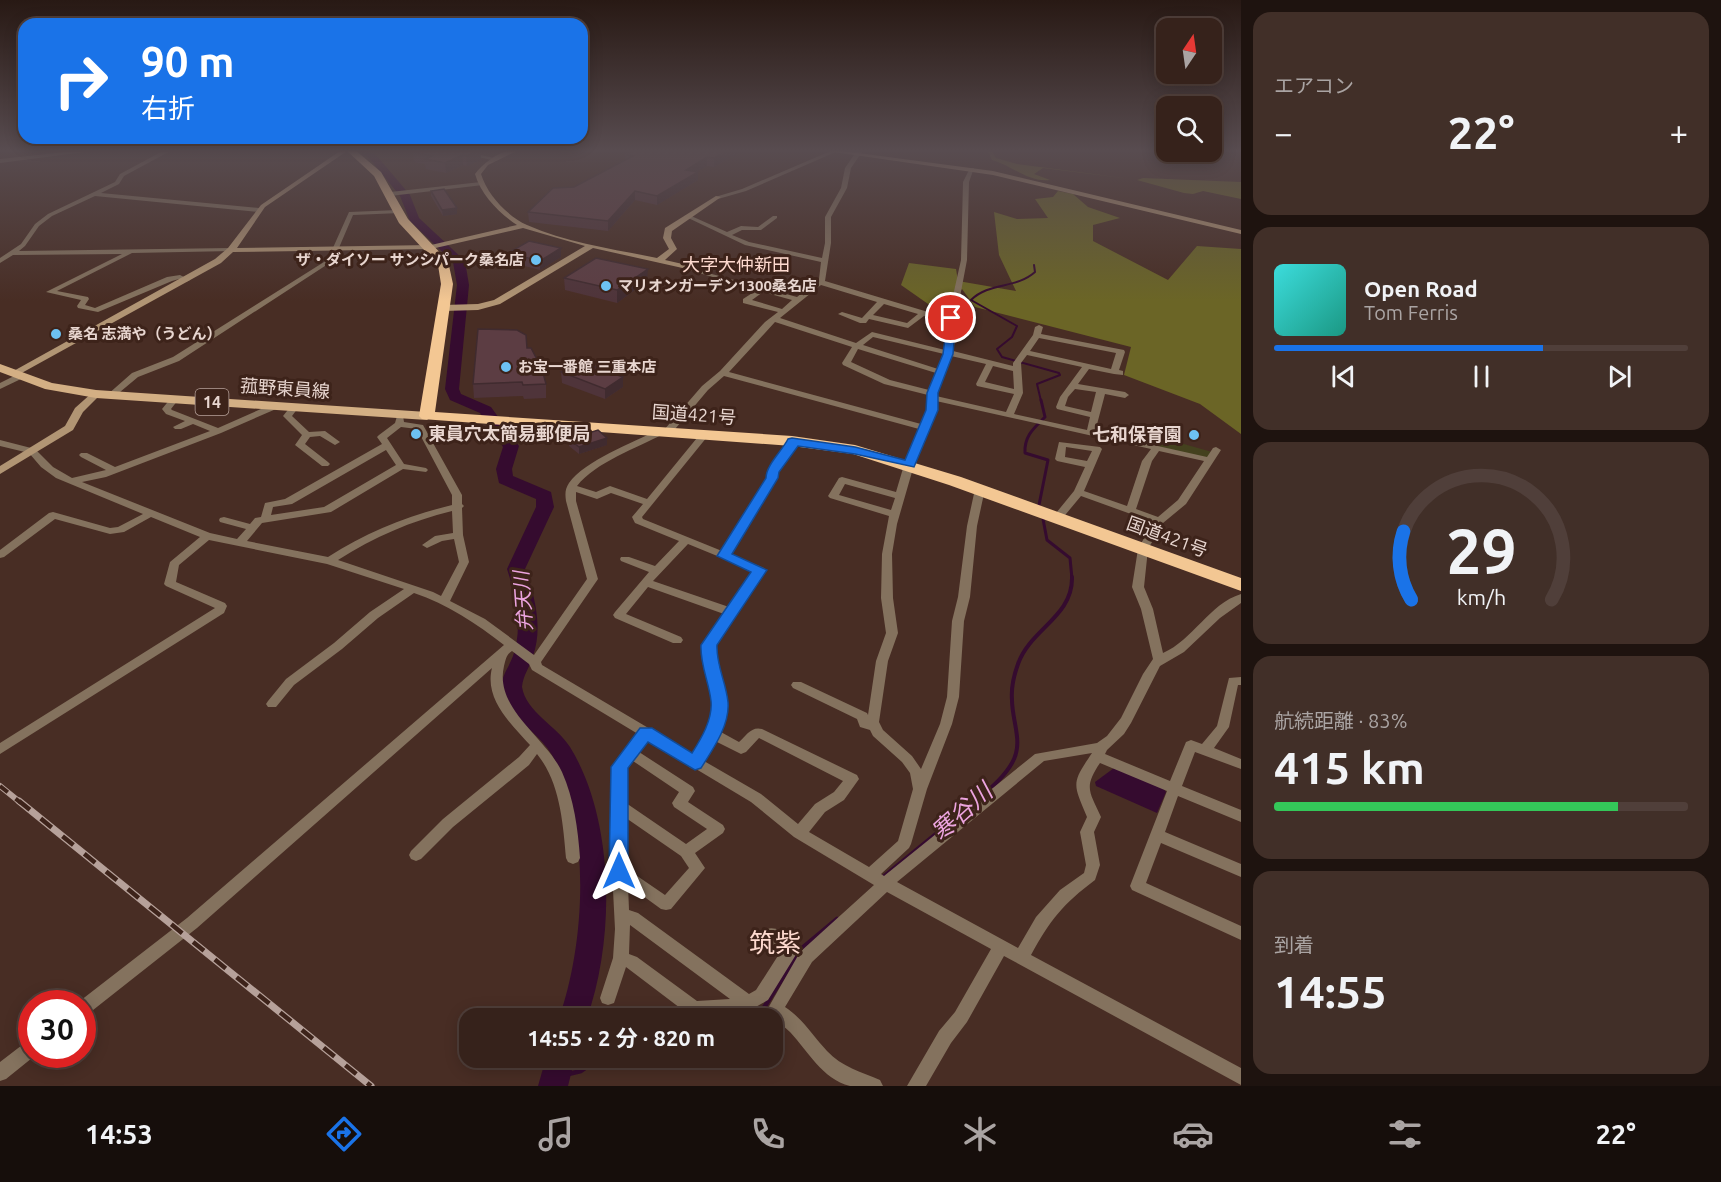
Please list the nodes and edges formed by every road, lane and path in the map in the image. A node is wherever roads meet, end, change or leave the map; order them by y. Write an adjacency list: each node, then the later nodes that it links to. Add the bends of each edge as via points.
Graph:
1 (80, 200): 22 (street, via 37,225 24,245)
2 (151, 200): 10 (street)
3 (271, 200): 10 (street)
4 (395, 200): 11 (highway)
5 (493, 200): 14 (street)
6 (714, 200): 12 (street)
7 (838, 200): 25 (street, via 828,217)
8 (966, 200): 38 (street, via 964,260)
9 (1109, 200): 15 (street)
10 (259, 210): 19 (street)
11 (398, 212): 18 (highway); 20 (street, via 351,213)
12 (687, 216): 16 (street); 24 (street, via 668,230 667,238 673,249)
13 (775, 216): 16 (street, via 759,230 741,228)
14 (523, 226): 17 (street); 18 (street)
15 (1241, 232)
16 (728, 234): 25 (street, via 747,243)
17 (591, 246): 24 (street); 32 (street, via 501,301)
18 (433, 247): 20 (street); 32 (highway, via 446,271)
19 (231, 250): 20 (street); 21 (street); 27 (street)
20 (335, 250): 53 (street, via 326,263 176,359 135,375)
21 (130, 252): 22 (street); 27 (street, via 50,292 85,299 81,306 95,310 170,279)
22 (13, 253): 23 (street)
23 (0, 261)
24 (659, 261): 26 (street)
25 (826, 261): 28 (street)
26 (684, 267): 29 (street)
27 (186, 280): 47 (street)
28 (820, 282): 30 (street); 31 (street)
29 (763, 290): 30 (street); 33 (street, via 746,301)
30 (799, 300): 33 (street)
31 (882, 301): 35 (street); 36 (street)
32 (448, 308): 60 (highway)
33 (784, 312): 37 (street)
34 (842, 314): 36 (street, via 863,321)
35 (922, 314): 36 (street, via 908,326); 38 (street)
36 (868, 315)
37 (774, 320): 39 (street); 46 (street)
38 (952, 322): 40 (street)
39 (858, 346): 40 (street, via 872,333); 45 (street); 55 (street, via 846,363 886,382)
40 (948, 354): 42 (street); 45 (street)
41 (1020, 361): 42 (street); 43 (street); 43 (street, via 1038,331 1121,352 1117,373); 51 (street)
42 (990, 364): 51 (street, via 980,384)
43 (1087, 366): 49 (street)
44 (0, 368): 47 (main road, 菰野東員線 / 14)
45 (941, 372): 55 (street)
46 (723, 373): 65 (street); 67 (street)
47 (17, 374): 48 (street); 52 (main road, 菰野東員線 / 14, via 49,386)
48 (0, 386)
49 (1075, 386): 50 (street); 59 (street, via 1060,407)
50 (1101, 391): 54 (street); 59 (street)
51 (1019, 392): 61 (street)
52 (96, 394): 53 (main road, 菰野東員線 / 14); 76 (street, via 78,410 69,428)
53 (111, 395): 56 (main road, 菰野東員線 / 14)
54 (1125, 395)
55 (933, 396): 61 (street); 65 (street)
56 (174, 400): 57 (main road, 菰野東員線 / 14); 63 (street, via 166,410)
57 (273, 406): 58 (main road, 菰野東員線 / 14); 66 (street)
58 (294, 408): 62 (main road, 菰野東員線 / 14); 69 (street, via 288,418)
59 (1094, 415): 68 (street)
60 (427, 416): 62 (main road, 菰野東員線 / 14); 67 (highway, 国道421号)
61 (1010, 416): 68 (street)
62 (400, 419): 74 (street, via 382,437); 91 (street, via 420,426 451,479)
63 (193, 421): 64 (street); 66 (street)
64 (178, 427)
65 (925, 428): 79 (street)
66 (218, 431): 82 (street)
67 (664, 432): 70 (highway, 国道421号); 86 (street, via 587,471)
68 (1089, 434): 75 (street)
69 (307, 435): 72 (street, via 322,433); 78 (street, via 300,445)
70 (704, 435): 71 (highway, 国道421号); 90 (street)
71 (792, 441): 79 (highway, 国道421号, via 847,448); 107 (street)
72 (335, 442)
73 (0, 443): 76 (street)
74 (387, 445): 81 (street); 96 (street, via 288,502 269,505)
75 (1157, 447): 92 (street, via 1147,461); 98 (street, via 1213,455 1182,502)
76 (32, 451): 84 (street); 85 (street, via 55,474)
77 (84, 455): 82 (street)
78 (325, 465)
79 (909, 465): 87 (highway, 国道421号); 89 (street)
80 (1091, 465): 88 (street)
81 (401, 466): 83 (street); 96 (street, via 327,510)
82 (113, 470): 85 (street)
83 (423, 470)
84 (0, 471)
85 (71, 481): 93 (street)
86 (572, 487): 90 (street, via 597,496 610,489); 119 (street, via 571,501 593,579)
87 (980, 489): 95 (highway, 国道421号); 135 (street, via 958,621 953,697)
88 (1079, 492): 92 (street); 95 (street)
89 (900, 496): 94 (street); 94 (street, via 842,480 833,496)
90 (650, 502): 102 (street, via 637,517 639,521)
91 (459, 506): 100 (street); 109 (street, via 398,522)
92 (1131, 510): 98 (street)
93 (151, 513): 101 (street); 106 (street, via 120,530 110,531 53,515)
94 (894, 514): 124 (street, via 887,554 892,633 882,661)
95 (1057, 518): 105 (highway, 国道421号)
96 (265, 519): 99 (street)
97 (224, 520): 99 (street)
98 (1159, 520): 105 (street)
99 (250, 527): 103 (street)
100 (458, 535): 104 (street); 115 (street, via 464,562)
101 (207, 536): 103 (street); 128 (street, via 174,564 170,584 221,606 220,610)
102 (686, 540): 107 (street); 110 (street)
103 (240, 542): 109 (street)
104 (427, 545)
105 (1143, 549): 112 (highway, 国道421号); 120 (street, via 1138,587)
106 (0, 555)
107 (724, 556): 116 (street, via 760,570)
108 (625, 559): 110 (street)
109 (330, 561): 113 (street)
110 (657, 571): 111 (street)
111 (645, 582): 116 (street); 117 (street, via 619,615)
112 (1241, 585)
113 (412, 590): 115 (street); 123 (street, via 290,682)
114 (1241, 598): 120 (street, via 1215,615 1178,650)
115 (444, 601): 118 (street, via 481,622)
116 (731, 612): 126 (street, via 709,645 720,703)
117 (677, 640)
118 (510, 648): 119 (street); 127 (street, via 496,673 498,692 505,708); 152 (street, via 187,927)
119 (533, 660): 125 (street, via 536,667)
120 (1159, 660): 131 (street, via 1137,695 1125,724)
121 (1241, 681): 129 (street, via 1233,681 1223,727)
122 (797, 685): 124 (street, via 862,716 865,724)
123 (272, 704)
124 (874, 727): 135 (street, via 907,759 916,772)
125 (646, 732): 130 (street); 132 (street)
126 (713, 734): 132 (street); 138 (street, via 741,749 757,732 852,779)
127 (537, 745): 141 (street, via 524,761 448,823); 142 (street, via 561,787)
128 (0, 749)
129 (1205, 750): 133 (street); 134 (street, via 1191,745)
130 (630, 752): 136 (street, via 618,772); 140 (street, via 688,791 679,803 718,829)
131 (1100, 752): 134 (street); 145 (street, via 1040,757); 150 (street, via 1082,786 1094,817 1087,832 1093,865 1090,876 1065,894 1041,922)
132 (695, 764): 138 (street, via 756,798)
133 (1241, 764)
134 (1174, 788): 137 (street); 139 (street)
135 (920, 789): 145 (street, via 904,843)
136 (619, 806): 140 (street); 143 (street)
137 (1241, 816)
138 (799, 833): 145 (street)
139 (1157, 835): 144 (street); 147 (street, via 1137,886)
140 (686, 852): 143 (street, via 698,868 666,903)
141 (417, 855)
142 (573, 858)
143 (619, 871): 146 (street)
144 (1241, 871)
145 (877, 879): 149 (street); 158 (street, via 806,957 775,1010 793,1021 822,1058)
146 (621, 914): 151 (street); 154 (street, via 633,918)
147 (1241, 933)
148 (772, 934): 154 (street, via 790,948 789,953 762,995)
149 (1001, 946): 150 (street); 159 (street)
150 (1023, 956): 157 (street)
151 (621, 958): 153 (street); 154 (street, via 694,1009)
152 (96, 998)
153 (609, 998)
154 (748, 1003)
155 (18, 1059): 156 (street)
156 (0, 1073)
157 (1241, 1077)
158 (868, 1085)
159 (916, 1086)

